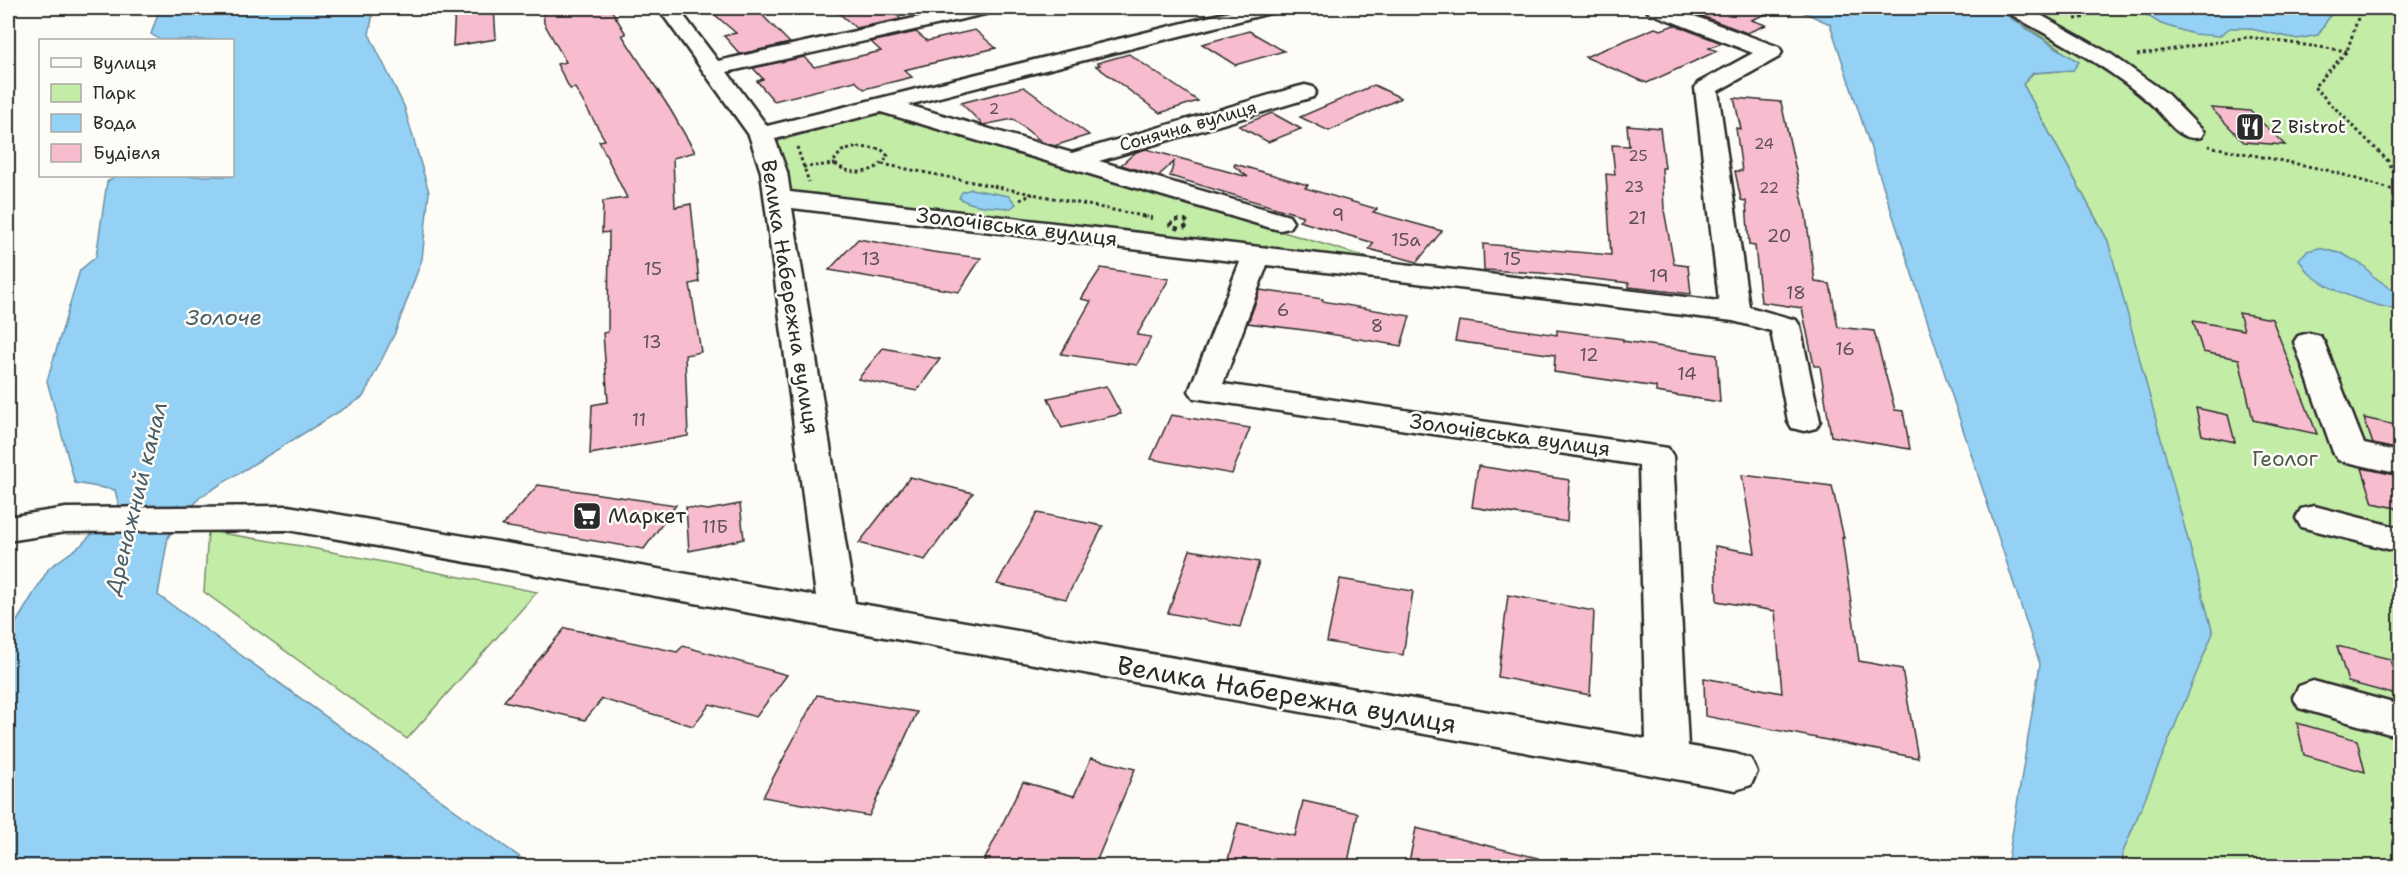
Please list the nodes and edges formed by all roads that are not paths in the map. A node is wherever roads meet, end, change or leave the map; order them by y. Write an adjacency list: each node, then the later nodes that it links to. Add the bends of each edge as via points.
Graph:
1 (668, 8): 6 (street, Велика Набережна вулиця)
2 (984, 8): 6 (street)
3 (1267, 8): 8 (street)
4 (1655, 8): 15 (street, via 1771,52 1706,88)
5 (2014, 8): 9 (street, via 2104,60 2158,98)
6 (712, 69): 10 (street, Велика Набережна вулиця)
7 (1305, 92): 11 (street, Сонячна вулиця)
8 (881, 105): 10 (street); 11 (street, Сонячна вулиця)
9 (2192, 132)
10 (761, 135): 12 (street, Велика Набережна вулиця)
11 (1071, 161): 13 (street, Сонячна вулиця)
12 (785, 179): 14 (street, Золочівська вулиця); 22 (street, Велика Набережна вулиця)
13 (1280, 222)
14 (1256, 256): 15 (street, Золочівська вулиця); 25 (street, Золочівська вулиця, via 1205,391 1656,456)
15 (1735, 312): 17 (street, Золочівська вулиця, via 1785,326)
16 (2309, 342): 18 (street, via 2350,452)
17 (1804, 422)
18 (2400, 463)
19 (2314, 518): 21 (street)
20 (8, 529): 22 (street, Велика Набережна вулиця, via 66,520 288,518)
21 (2400, 540)
22 (838, 616): 25 (street, Велика Набережна вулиця)
23 (2313, 697): 24 (street)
24 (2400, 721)
25 (1668, 760): 26 (street, Велика Набережна вулиця)
26 (1736, 772)

